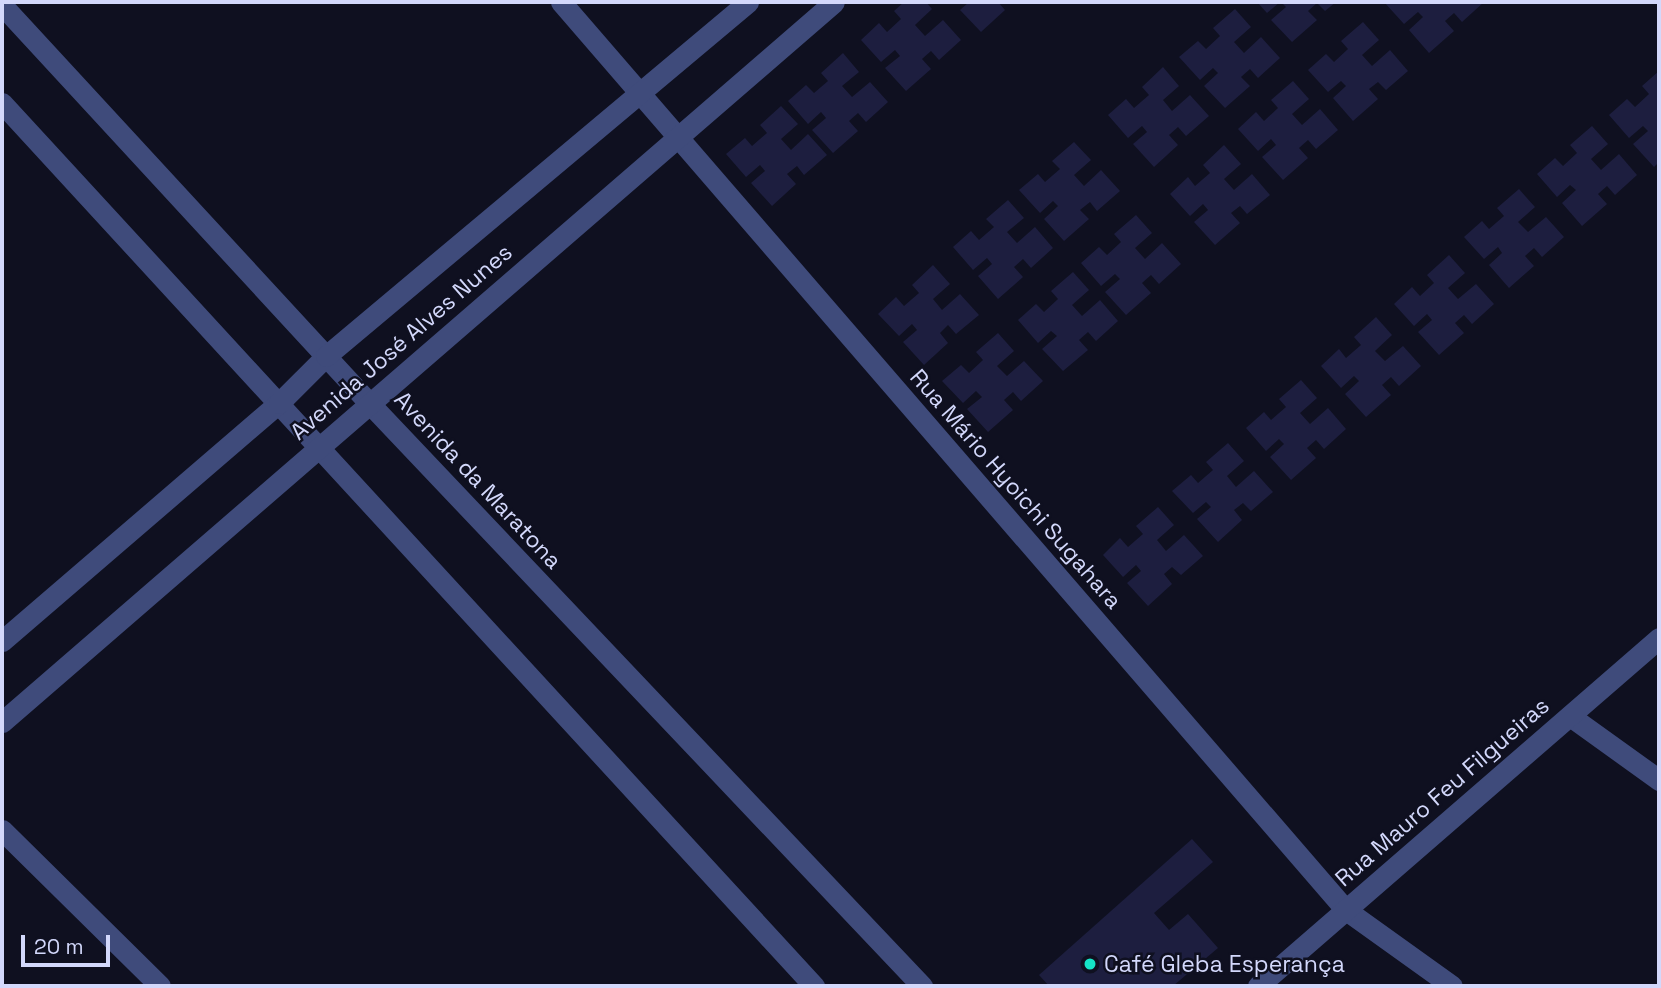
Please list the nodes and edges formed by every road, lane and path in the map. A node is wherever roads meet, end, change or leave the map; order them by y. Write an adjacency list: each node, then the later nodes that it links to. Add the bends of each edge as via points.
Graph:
1 (561, 2): 5 (street, Rua Mário Hyoichi Sugahara)
2 (747, 2): 5 (street, Avenida José Alves Nunes)
3 (834, 2): 7 (street, Avenida José Alves Nunes)
4 (2, 5): 8 (street, Avenida da Maratona)
5 (640, 93): 7 (street, Rua Mário Hyoichi Sugahara); 8 (street, Avenida José Alves Nunes)
6 (4, 108): 9 (street)
7 (677, 137): 10 (street, Avenida José Alves Nunes); 18 (street, Rua Mário Hyoichi Sugahara)
8 (326, 356): 9 (street, Avenida José Alves Nunes); 10 (street, Avenida da Maratona)
9 (279, 403): 11 (street); 13 (street, Avenida José Alves Nunes)
10 (371, 405): 11 (street, Avenida José Alves Nunes); 21 (street, Avenida da Maratona)
11 (318, 447): 15 (street, Avenida José Alves Nunes); 20 (street)
12 (1659, 638): 14 (street, Rua Mauro Feu Filgueiras)
13 (2, 641)
14 (1570, 716): 16 (street); 18 (street, Rua Mauro Feu Filgueiras)
15 (2, 722)
16 (1659, 780)
17 (2, 830): 19 (street)
18 (1346, 910): 22 (street, Rua Mauro Feu Filgueiras); 23 (street, Rua Mário Hyoichi Sugahara)
19 (160, 986)
20 (814, 986)
21 (922, 986)
22 (1258, 986)
23 (1452, 986)

